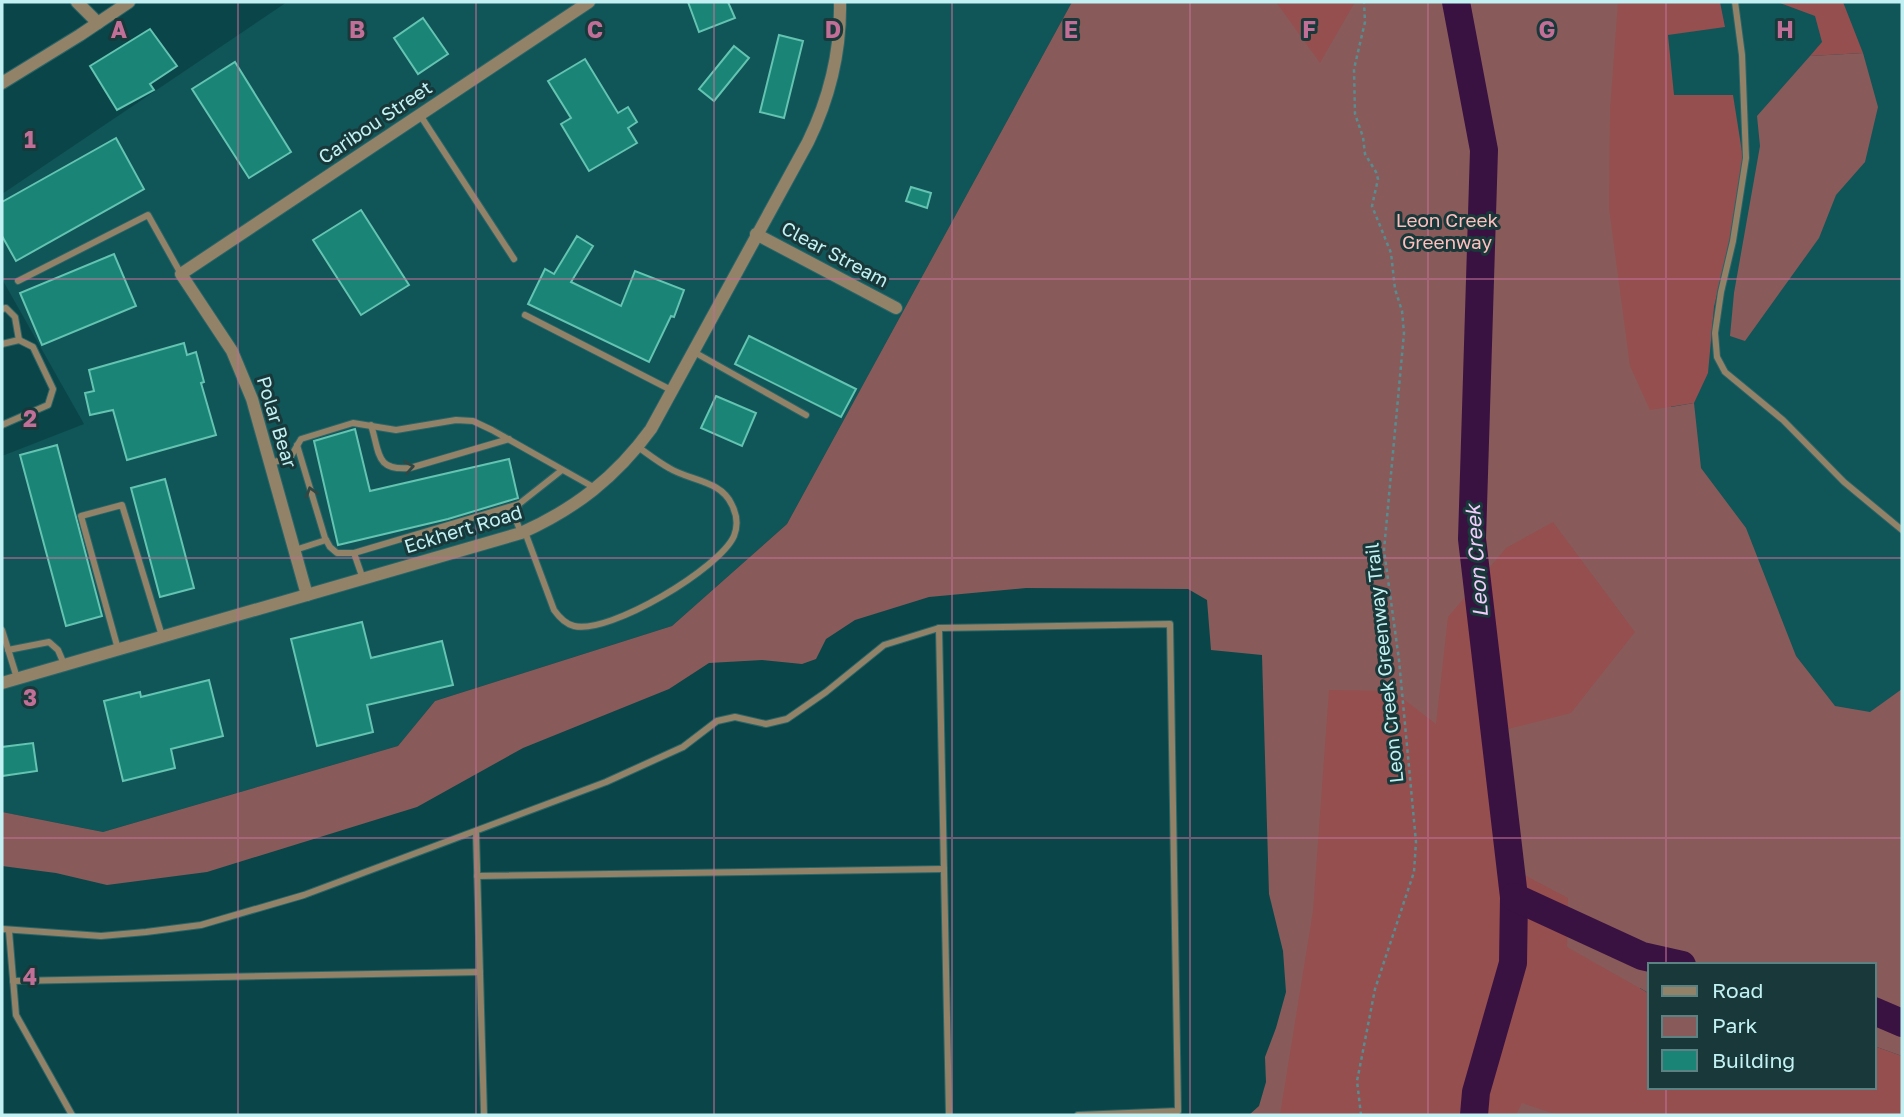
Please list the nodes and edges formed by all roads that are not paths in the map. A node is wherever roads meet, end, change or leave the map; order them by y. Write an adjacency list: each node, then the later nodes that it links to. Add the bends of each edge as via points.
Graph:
1 (77, 2): 6 (street)
2 (129, 2): 6 (street)
3 (589, 2): 8 (street, Caribou Street)
4 (840, 2): 9 (street, Eckhert Road, via 836,61 821,116)
5 (1735, 2): 30 (lane, via 1746,158 1715,333 1717,357 1725,372)
6 (98, 23): 7 (street)
7 (2, 83)
8 (420, 115): 10 (lane); 11 (street, Caribou Street)
9 (756, 234): 13 (street, Clear Stream); 18 (street, Eckhert Road)
10 (514, 259)
11 (181, 274): 12 (lane, via 148,215); 26 (street, Polar Bear, via 232,351 252,399)
12 (18, 281)
13 (896, 308)
14 (2, 309): 16 (lane, via 15,317)
15 (525, 315): 19 (lane)
16 (19, 340): 17 (lane); 21 (lane, via 33,346 53,389 48,405)
17 (2, 344)
18 (694, 352): 19 (street, Eckhert Road); 20 (lane)
19 (673, 391): 25 (street, Eckhert Road)
20 (806, 415)
21 (2, 425)
22 (372, 425): 23 (lane, via 396,430 473,421); 23 (lane, one-way to 23, via 381,460 396,469); 24 (lane, via 352,423 310,435)
23 (509, 439): 27 (lane)
24 (297, 445): 26 (lane, via 290,458); 32 (lane, one-way to 24)
25 (638, 447): 28 (street, Eckhert Road); 31 (lane, via 670,469 705,481 732,503 737,519 734,535 703,569 630,613 575,626 554,610)
26 (270, 463): 33 (street, Polar Bear)
27 (562, 470): 28 (lane); 29 (lane)
28 (597, 489): 31 (street, Eckhert Road)
29 (519, 503): 31 (lane, via 516,520); 34 (lane)
30 (1902, 530)
31 (523, 533): 35 (street, Eckhert Road)
32 (326, 540): 33 (lane); 34 (lane, via 337,553)
33 (294, 550): 36 (street, Polar Bear)
34 (354, 553): 35 (lane)
35 (363, 579): 36 (street, Eckhert Road)
36 (307, 595): 39 (street, Eckhert Road)
37 (939, 628): 45 (lane, via 884,645 787,719 766,724 735,717 717,721 683,747); 46 (lane); 54 (lane, via 1170,624 1178,1111)
38 (2, 630): 41 (lane)
39 (162, 636): 40 (street, Eckhert Road); 40 (lane, via 122,505 81,516)
40 (118, 649): 42 (street, Eckhert Road)
41 (8, 650): 42 (lane, via 49,642); 43 (lane)
42 (64, 664): 43 (street, Eckhert Road)
43 (17, 678): 44 (street, Eckhert Road)
44 (2, 683)
45 (476, 832): 47 (lane); 48 (lane, via 304,895 201,925 101,936)
46 (944, 869): 47 (lane); 53 (lane)
47 (477, 876): 49 (lane)
48 (5, 930): 50 (lane)
49 (480, 972): 50 (lane); 52 (lane)
50 (13, 981): 51 (lane, via 16,1015)
51 (72, 1115)
52 (484, 1115)
53 (949, 1115)
54 (1078, 1115)

